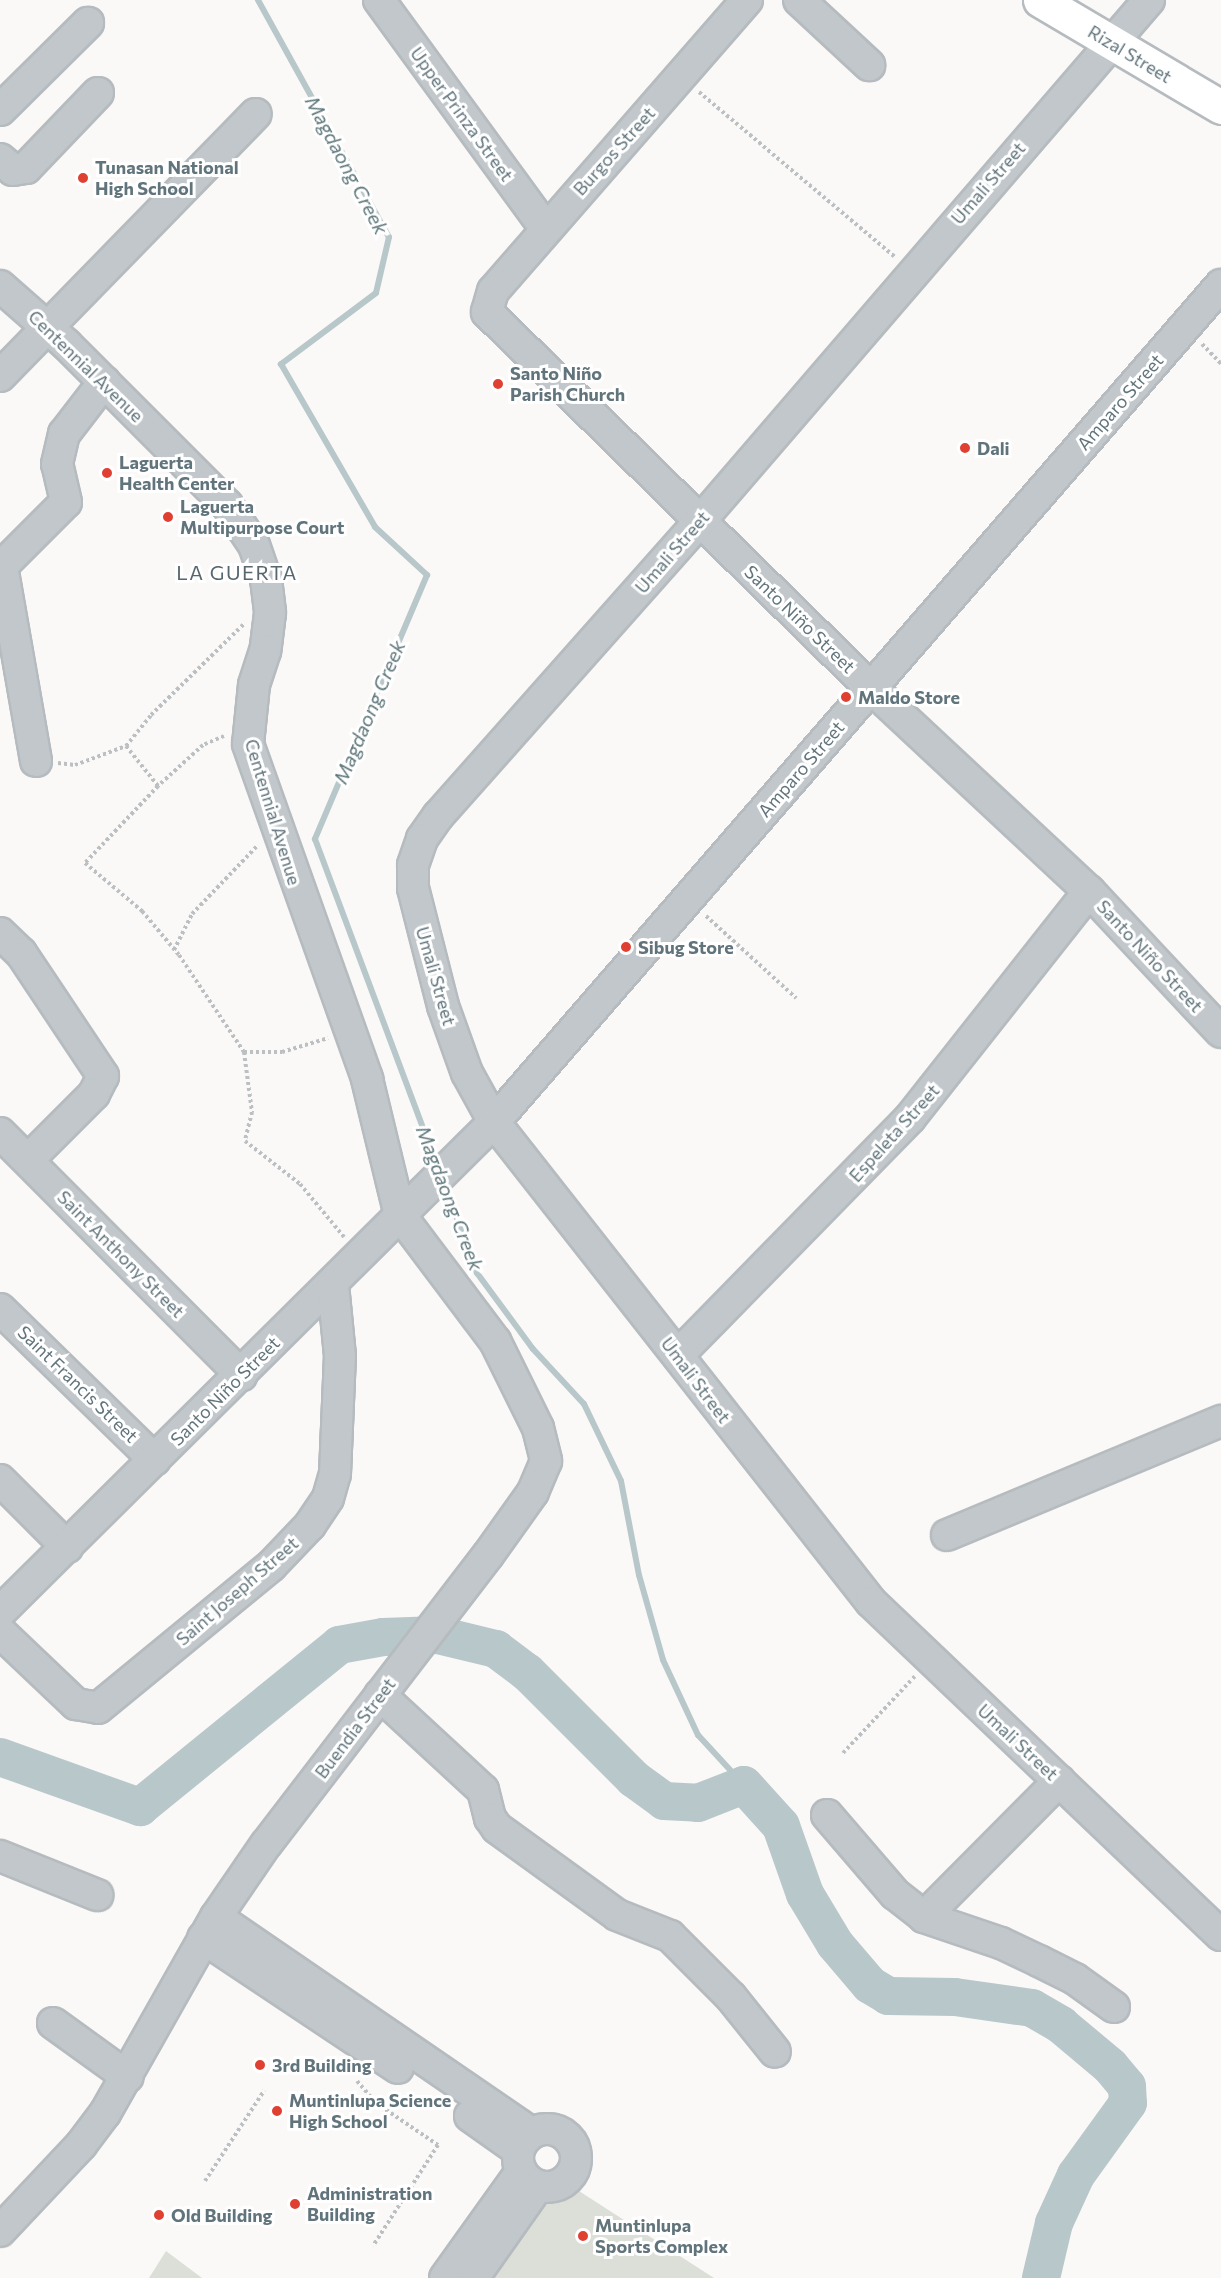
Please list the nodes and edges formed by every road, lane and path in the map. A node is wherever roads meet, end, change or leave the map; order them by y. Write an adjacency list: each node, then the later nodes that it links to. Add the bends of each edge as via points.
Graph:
1 (379, 0): 15 (street, Upper Prinza Street)
2 (747, 0): 9 (street, Burgos Street)
3 (799, 0): 8 (street)
4 (1040, 0): 7 (main road, Rizal Street)
5 (1149, 0): 7 (street, Umali Street)
6 (88, 23): 12 (street)
7 (1111, 42): 11 (main road, Rizal Street); 16 (street, Umali Street)
8 (869, 65)
9 (680, 76): 15 (street, Burgos Street); 16 (path)
10 (98, 93): 14 (street, via 26,168 13,170)
11 (1221, 107)
12 (0, 110)
13 (256, 114): 20 (street)
14 (0, 159)
15 (545, 228): 19 (street, Burgos Street)
16 (912, 271): 23 (street, Umali Street)
17 (1221, 285): 26 (street, Amparo Street)
18 (0, 286): 20 (street, Centennial Avenue)
19 (486, 305): 23 (street, Santo Niño Street, via 490,318)
20 (48, 328): 21 (street); 22 (street, Centennial Avenue)
21 (0, 376)
22 (104, 382): 24 (street, via 64,434 57,464 66,502); 25 (street, Centennial Avenue, via 227,505 251,538 266,579)
23 (700, 521): 26 (street, Santo Niño Street); 40 (street, Umali Street, via 422,839 413,865 413,888 424,937 467,1072)
24 (1, 567): 29 (street)
25 (270, 613): 27 (street, Centennial Avenue); 28 (path, via 237,627)
26 (871, 688): 32 (street, Santo Niño Street); 33 (street, Amparo Street)
27 (248, 724): 30 (path, via 203,745); 31 (street, Centennial Avenue, via 248,744)
28 (126, 746): 29 (path, via 75,765); 30 (path)
29 (36, 761)
30 (158, 786): 35 (path, via 85,863 142,911)
31 (276, 828): 35 (path, via 192,914); 37 (street, Centennial Avenue)
32 (1089, 891): 38 (street, Santo Niño Street); 48 (street, Espeleta Street, via 910,1118)
33 (688, 899): 36 (path); 40 (street, Amparo Street)
34 (0, 933): 42 (street, via 21,953 103,1076 94,1094)
35 (174, 950): 39 (path)
36 (796, 998)
37 (349, 1031): 39 (path, via 282,1053); 44 (street, Centennial Avenue)
38 (1221, 1032)
39 (244, 1053): 45 (path, via 252,1112 245,1141 300,1184)
40 (494, 1122): 43 (street, Amparo Street); 48 (street, Umali Street)
41 (0, 1133): 42 (street, Saint Anthony Street)
42 (28, 1160): 49 (street, Saint Anthony Street)
43 (448, 1168): 44 (street, Santo Niño Street)
44 (407, 1208): 45 (street, Santo Niño Street); 58 (street, Buendia Street, via 495,1341 538,1428 546,1461 533,1492)
45 (360, 1256): 46 (street, Santo Niño Street)
46 (333, 1285): 49 (street, Santo Niño Street); 56 (street, Saint Joseph Street, via 340,1356 335,1474 328,1498 310,1525 271,1566 98,1708 76,1704)
47 (0, 1309): 51 (street, Saint Francis Street)
48 (678, 1355): 57 (street, Umali Street, via 871,1602)
49 (241, 1375): 51 (street, Santo Niño Street)
50 (1221, 1421): 53 (street)
51 (155, 1460): 54 (street, Santo Niño Street)
52 (0, 1480): 54 (street)
53 (947, 1535)
54 (67, 1547): 55 (street, Santo Niño Street)
55 (0, 1612)
56 (0, 1632)
57 (930, 1660): 59 (path); 60 (street, Umali Street)
58 (381, 1695): 65 (street, Buendia Street); 69 (street, via 483,1790 490,1818 497,1828 617,1915 670,1936 731,1997)
59 (843, 1753)
60 (1059, 1781): 64 (street); 66 (street, Umali Street)
61 (827, 1815): 64 (street, via 895,1894)
62 (0, 1856): 63 (street)
63 (97, 1895)
64 (924, 1917): 67 (street, via 1001,1943 1039,1961 1075,1979)
65 (209, 1928): 70 (street, Buendia Street); 73 (street, via 426,2074)
66 (1221, 1935)
67 (1113, 2007)
68 (53, 2023): 70 (street)
69 (776, 2052)
70 (128, 2077): 75 (street, Buendia Street, via 81,2145)
71 (357, 2081): 76 (path, via 376,2103 438,2145)
72 (264, 2091): 74 (path)
73 (527, 2160): 77 (street); 78 (street)
74 (205, 2181)
75 (0, 2230)
76 (373, 2246)
77 (445, 2278)
78 (473, 2278)

